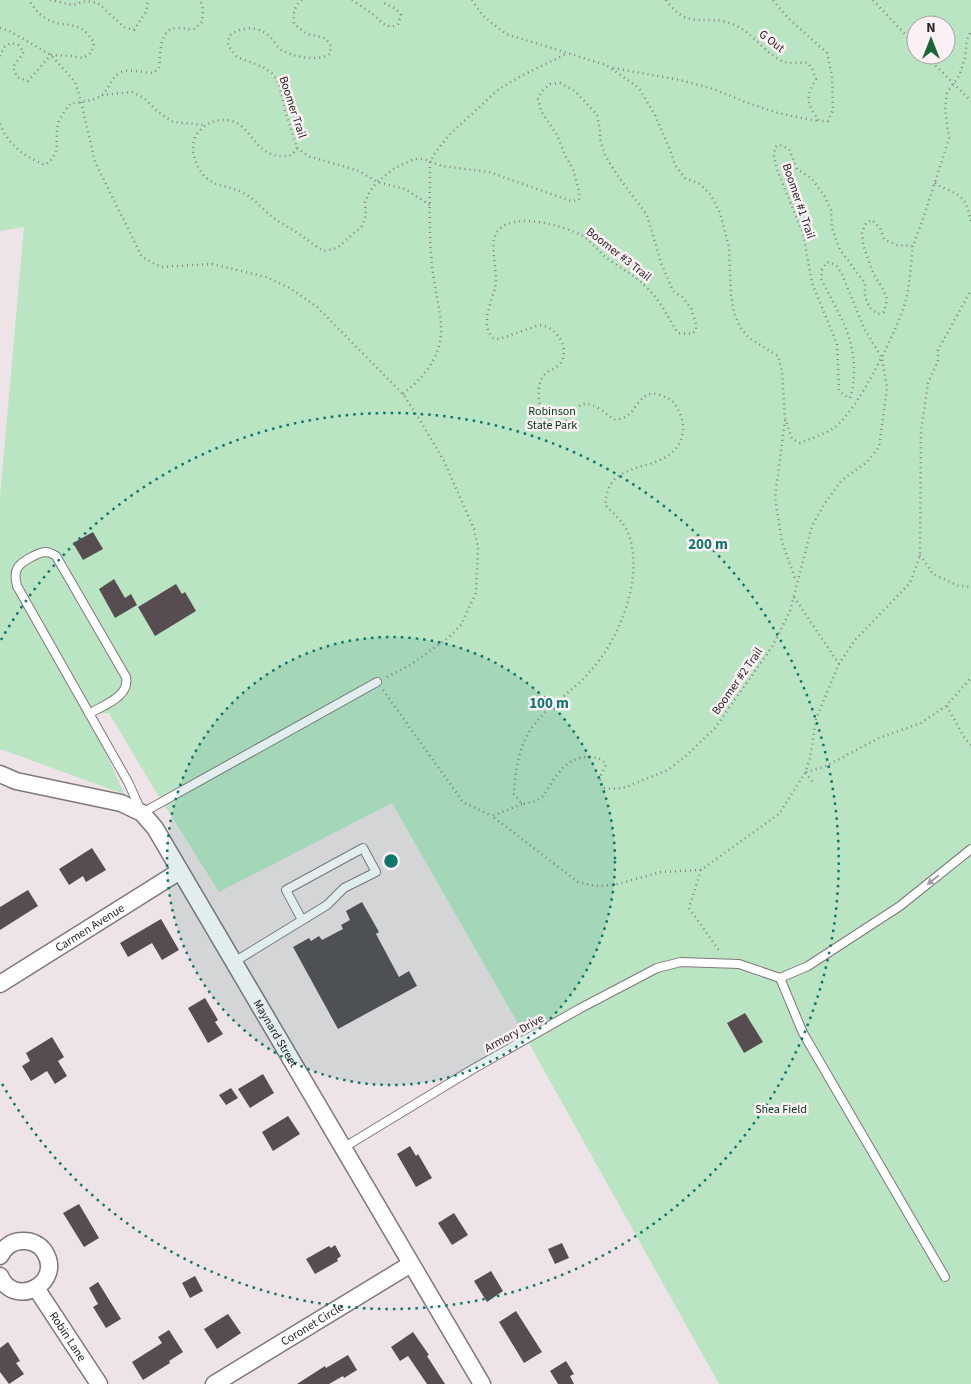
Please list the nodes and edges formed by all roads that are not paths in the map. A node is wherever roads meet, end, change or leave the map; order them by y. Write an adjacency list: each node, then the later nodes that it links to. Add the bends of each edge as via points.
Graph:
1 (377, 682): 4 (lane)
2 (89, 714): 2 (lane, via 17,586 17,570 22,563 45,552 56,556 128,683 123,693); 4 (lane)
3 (0, 774): 4 (street, Maynard Street, via 121,803)
4 (142, 813): 6 (street, Maynard Street, via 155,828)
5 (971, 849): 9 (lane, one-way to 9, via 900,906 808,966)
6 (180, 871): 8 (street, Maynard Street); 10 (street, Carmen Avenue)
7 (302, 920): 7 (lane, via 327,905 344,888 376,872 363,848 286,890); 8 (lane)
8 (234, 962): 11 (street, Maynard Street)
9 (780, 978): 11 (lane, Armory Drive, via 739,964 681,962 657,968 473,1069); 15 (lane, via 803,1033)
10 (0, 984)
11 (343, 1148): 13 (street, Maynard Street)
12 (0, 1256): 16 (street, via 16,1241 30,1241 42,1248 48,1259 48,1273)
13 (411, 1264): 18 (street, Coronet Circle); 19 (street, Maynard Street)
14 (0, 1276): 16 (street, via 17,1291)
15 (945, 1277)
16 (36, 1288): 17 (street, Robin Lane)
17 (99, 1384)
18 (214, 1384)
19 (482, 1384)

